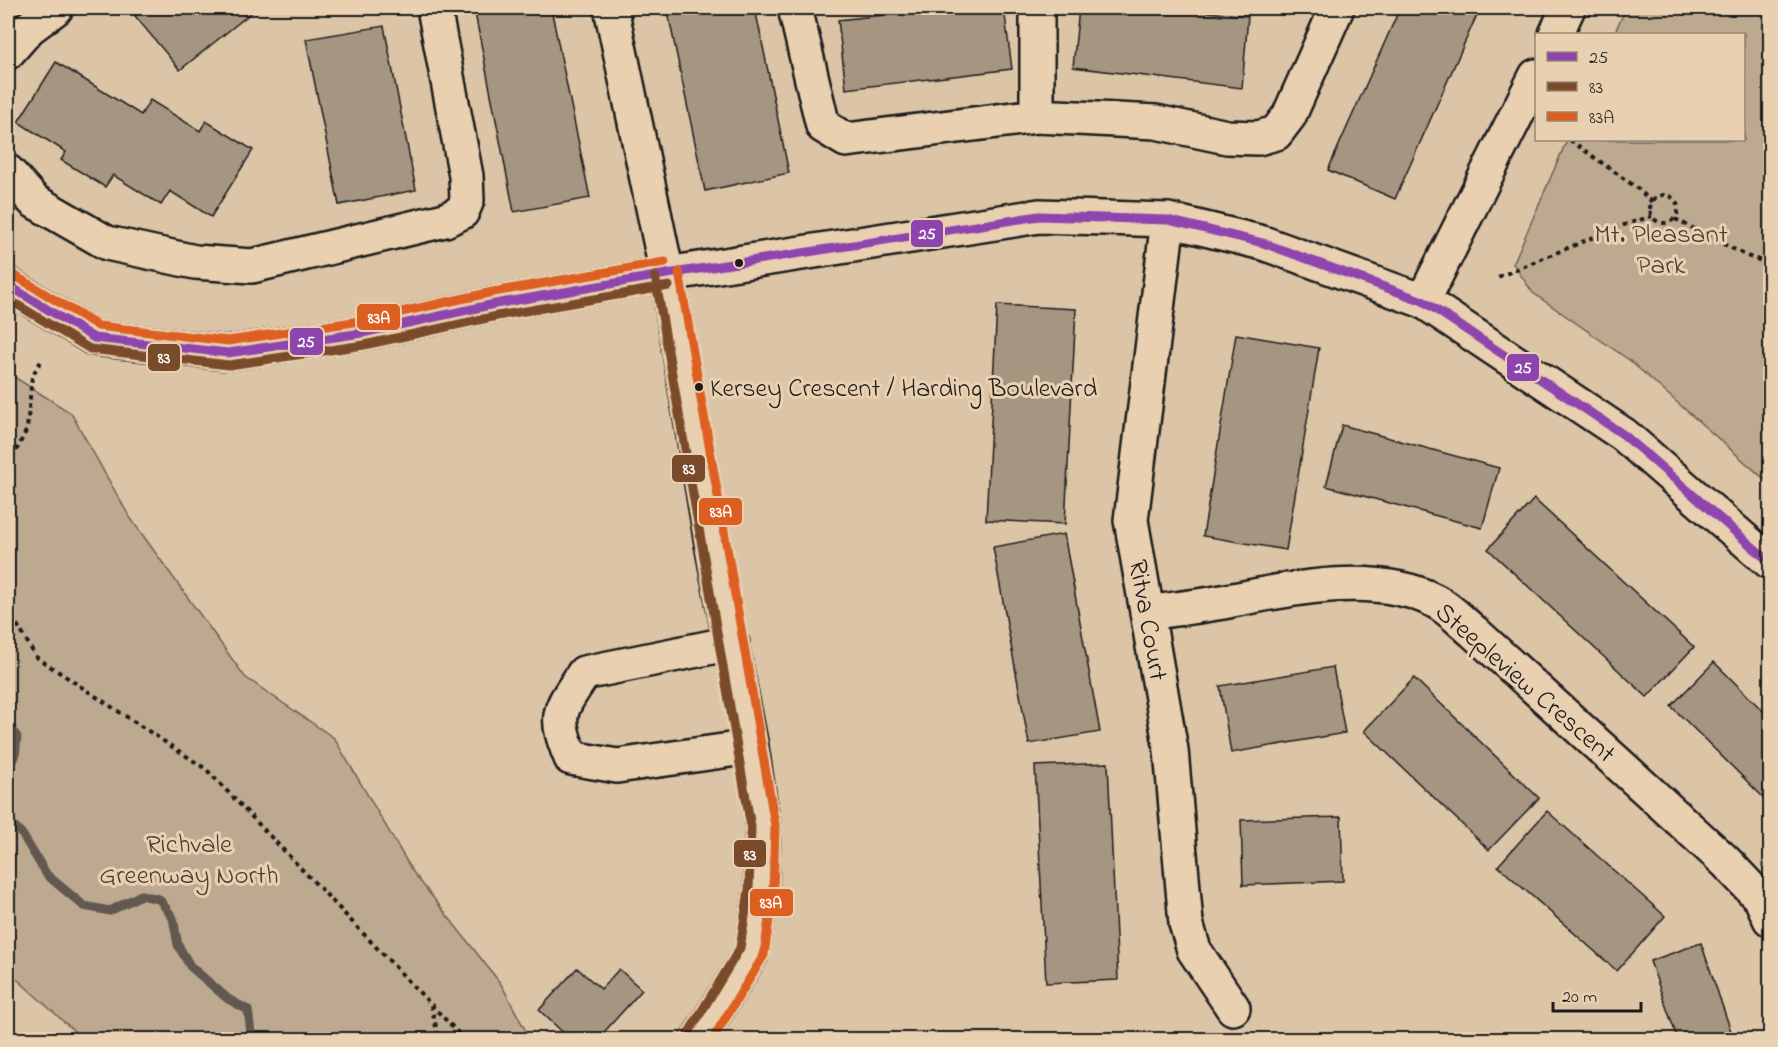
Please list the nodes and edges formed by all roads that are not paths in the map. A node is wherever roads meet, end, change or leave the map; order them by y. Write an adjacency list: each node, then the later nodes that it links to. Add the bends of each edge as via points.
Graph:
1 (56, 8): 9 (street, via 29,28)
2 (434, 8): 12 (street, via 466,176 467,200 462,212 445,220 252,266 195,262 107,243 34,201)
3 (611, 8): 14 (street)
4 (795, 8): 11 (street, via 823,126 846,140)
5 (1037, 8): 11 (street)
6 (1337, 8): 11 (street, via 1289,116 1276,133 1258,138 1227,137 1156,122)
7 (1568, 8): 8 (street)
8 (1556, 33)
9 (8, 52)
10 (1535, 78): 16 (street)
11 (1037, 116)
12 (8, 172)
13 (1168, 220): 14 (street, via 1039,216); 16 (street, via 1263,243); 18 (street, Ritva Court, via 1131,520)
14 (667, 274): 15 (street, via 495,304 362,333 228,353 94,338); 19 (street)
15 (8, 285)
16 (1423, 301): 17 (street, via 1624,435)
17 (1770, 562)
18 (1147, 613): 21 (street, Steepleview Crescent, via 1285,589 1342,585 1391,586 1435,601 1726,862 1761,898); 22 (street, Ritva Court, via 1171,750 1186,923 1194,950)
19 (732, 643): 20 (street); 20 (street, via 584,673 560,709 560,732 572,758 617,766)
20 (751, 747): 23 (street, via 763,826 761,891 752,952)
21 (1770, 919)
22 (1233, 1008)
23 (698, 1040)

